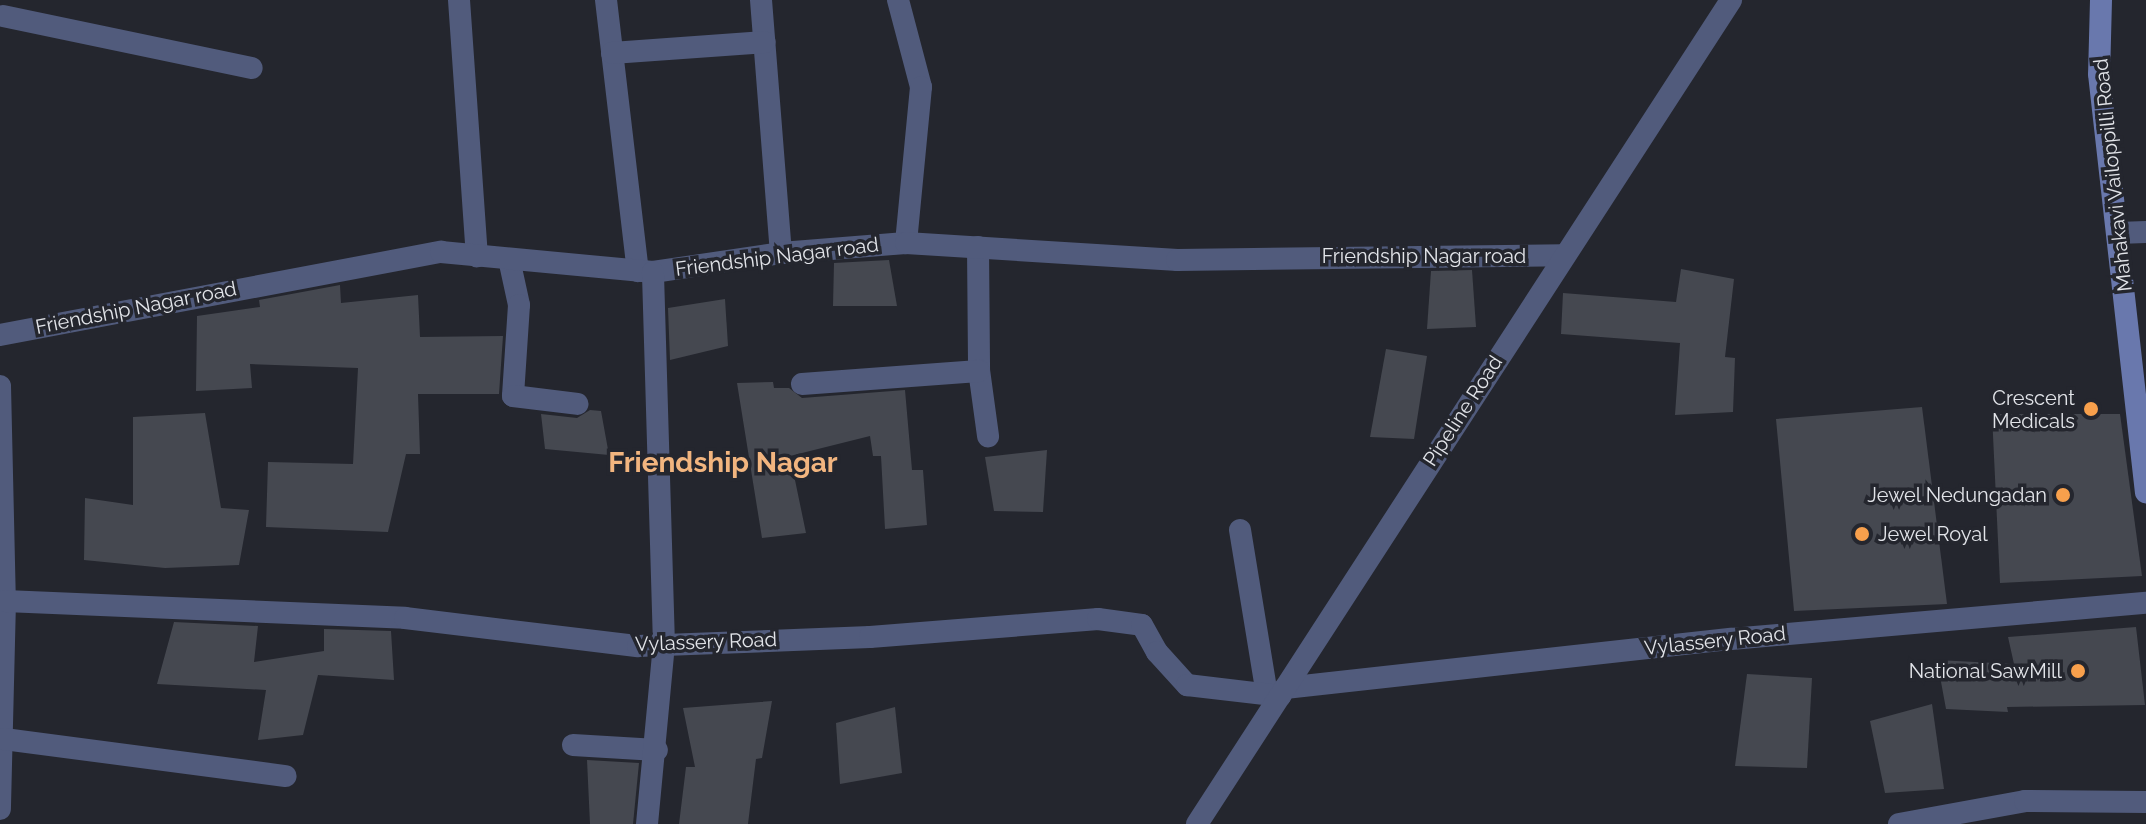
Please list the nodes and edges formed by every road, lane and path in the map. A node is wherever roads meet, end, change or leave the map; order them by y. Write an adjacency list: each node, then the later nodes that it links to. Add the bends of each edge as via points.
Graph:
1 (459, 0): 17 (street)
2 (606, 0): 9 (street)
3 (761, 0): 8 (street)
4 (898, 0): 13 (street, via 921,87)
5 (1731, 0): 16 (street, Pipeline Road)
6 (2101, 0): 12 (main road, Mahakavi Vailoppilli Road, via 2099,74)
7 (3, 14): 10 (street)
8 (765, 42): 9 (street); 15 (street)
9 (612, 53): 19 (street)
10 (252, 68)
11 (2146, 232): 12 (street)
12 (2118, 233): 25 (main road, Mahakavi Vailoppilli Road)
13 (906, 243): 14 (street, Friendship Nagar road); 15 (street, Friendship Nagar road)
14 (978, 247): 16 (street, Friendship Nagar road, via 1177,260); 21 (street)
15 (781, 253): 19 (street, Friendship Nagar road)
16 (1563, 255): 34 (street, Pipeline Road)
17 (477, 256): 18 (street, Friendship Nagar road); 20 (street, Friendship Nagar road, via 441,252 333,269)
18 (509, 259): 19 (street, Friendship Nagar road); 24 (street, via 519,305 513,396)
19 (646, 271): 32 (street)
20 (0, 335)
21 (979, 371): 22 (street); 26 (street)
22 (802, 384)
23 (0, 386): 27 (street)
24 (578, 404)
25 (2144, 430): 28 (main road, Mahakavi Vailoppilli Road)
26 (988, 436)
27 (1, 457): 30 (street)
28 (2146, 492)
29 (1240, 530): 34 (street)
30 (5, 601): 32 (street, Vylassery Road, via 405,618); 33 (street)
31 (2146, 603): 34 (street, Vylassery Road, via 1731,639)
32 (664, 645): 34 (street, Vylassery Road, via 870,637 1098,619 1142,625 1157,652 1187,685); 37 (street)
33 (2, 665): 35 (street)
34 (1277, 693): 43 (street, Pipeline Road)
35 (4, 739): 38 (street); 39 (street)
36 (573, 745): 37 (street)
37 (657, 750): 42 (street)
38 (286, 776)
39 (2, 784): 41 (street)
40 (2146, 802): 44 (street, via 2025,801)
41 (0, 809)
42 (647, 824)
43 (1197, 824)
44 (1899, 824)

